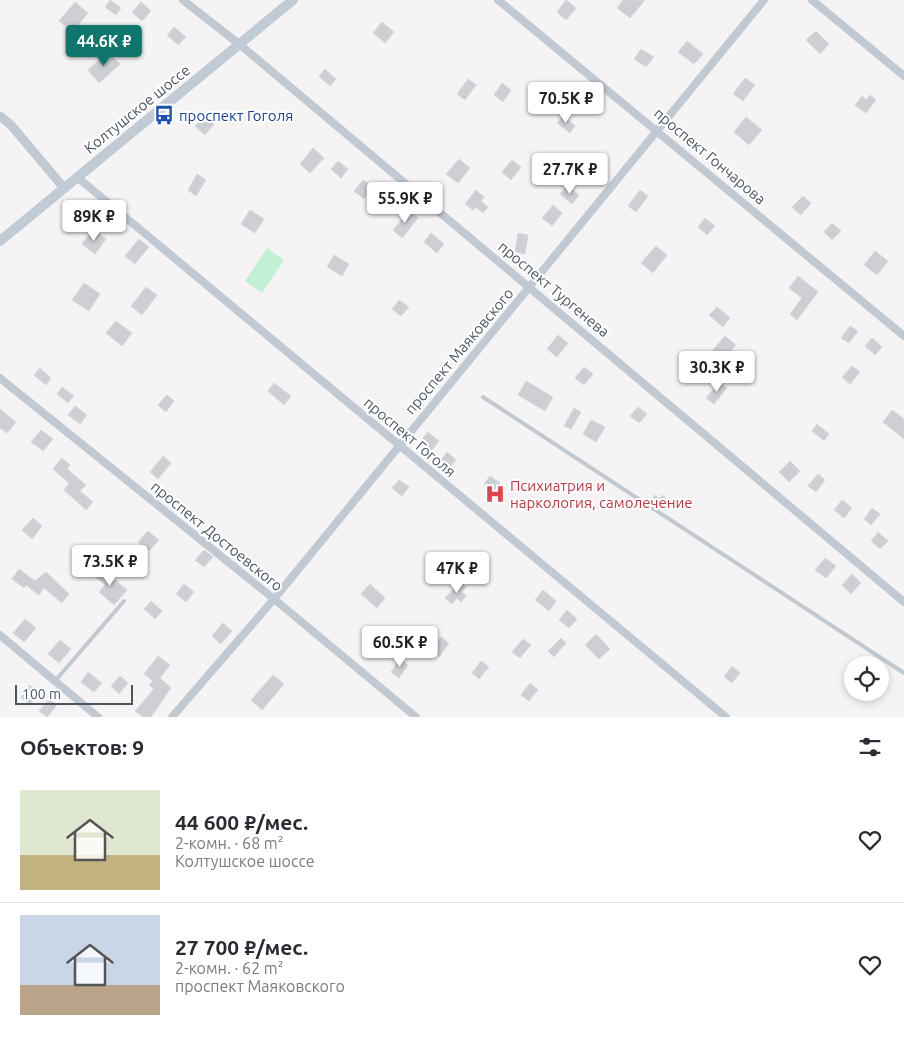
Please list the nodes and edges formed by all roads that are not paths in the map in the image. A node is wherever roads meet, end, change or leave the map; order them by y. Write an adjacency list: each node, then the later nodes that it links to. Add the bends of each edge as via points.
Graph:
1 (184, 0): 6 (street, проспект Тургенева)
2 (293, 0): 6 (main road, Колтушское шоссе)
3 (498, 0): 9 (street, проспект Гончарова)
4 (764, 0): 9 (street, проспект Маяковского)
5 (812, 0): 7 (street)
6 (240, 44): 10 (main road, Колтушское шоссе); 13 (street, проспект Тургенева)
7 (904, 76)
8 (0, 116): 11 (street)
9 (658, 130): 13 (street, проспект Маяковского); 14 (street, проспект Гончарова)
10 (77, 178): 11 (main road, Колтушское шоссе); 17 (street, проспект Гоголя)
11 (64, 188): 12 (main road, Колтушское шоссе)
12 (0, 241)
13 (530, 287): 17 (street, проспект Маяковского); 20 (street, проспект Тургенева)
14 (904, 336)
15 (0, 378): 18 (street, проспект Достоевского)
16 (483, 397): 22 (lane)
17 (398, 446): 18 (street, проспект Маяковского); 27 (street, проспект Гоголя)
18 (274, 599): 25 (street, проспект Маяковского); 26 (street, проспект Достоевского)
19 (124, 601): 23 (lane)
20 (904, 602)
21 (0, 635): 23 (street)
22 (904, 673)
23 (55, 681): 24 (street)
24 (98, 717)
25 (172, 717)
26 (416, 717)
27 (726, 717)

